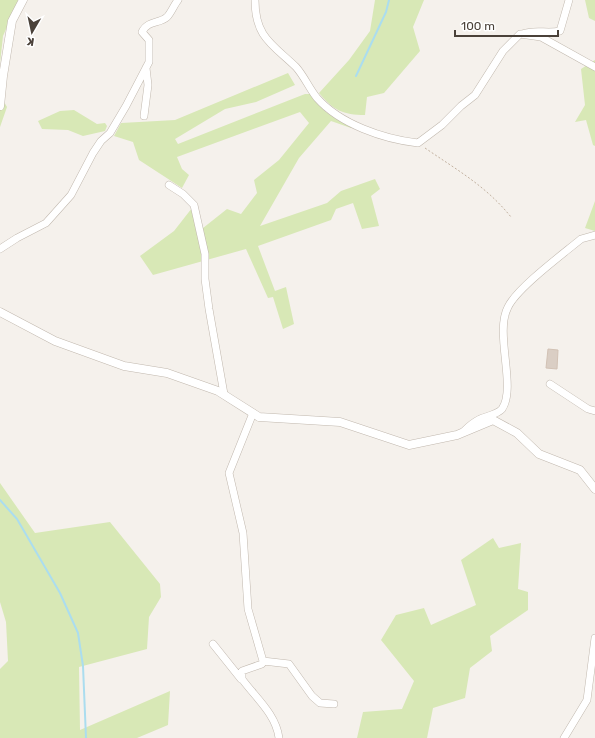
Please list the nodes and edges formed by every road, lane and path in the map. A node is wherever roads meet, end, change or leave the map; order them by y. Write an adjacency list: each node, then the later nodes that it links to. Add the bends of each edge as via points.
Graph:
1 (24, 0): 8 (street, via 12,21)
2 (178, 0): 7 (street, via 167,17 149,23 142,32 149,40 150,46)
3 (255, 0): 10 (street, via 255,18 264,38 297,68 329,110 346,121 381,135)
4 (568, 0): 5 (street, via 560,31 551,33 532,30)
5 (520, 34): 6 (street, via 541,37); 10 (street, via 503,51 475,95)
6 (595, 67)
7 (146, 68): 9 (street, via 148,85); 14 (street, via 110,133 93,153 71,195 46,224)
8 (0, 106)
9 (144, 116)
10 (418, 143): 12 (path, via 473,180 496,199)
11 (169, 185): 17 (street, via 194,204 205,254 208,309)
12 (511, 217)
13 (595, 235): 20 (street, via 582,239 515,295 507,308 503,340 506,364 505,402 501,410 471,424)
14 (0, 249)
15 (0, 312): 17 (street, via 68,346 124,366 167,373)
16 (550, 384): 18 (street)
17 (224, 394): 19 (street)
18 (595, 411)
19 (253, 413): 20 (street, via 259,417 340,422 409,445); 24 (street, via 229,473 243,533 248,609)
20 (462, 432): 21 (street, via 493,420 517,433 539,454 580,470)
21 (595, 489)
22 (595, 638): 28 (street, via 588,700)
23 (213, 644): 25 (street)
24 (263, 661): 25 (street, via 262,664 242,671); 26 (street, via 289,664 312,696 320,703)
25 (242, 679): 27 (street, via 264,706)
26 (334, 704)
27 (279, 738)
28 (564, 738)

